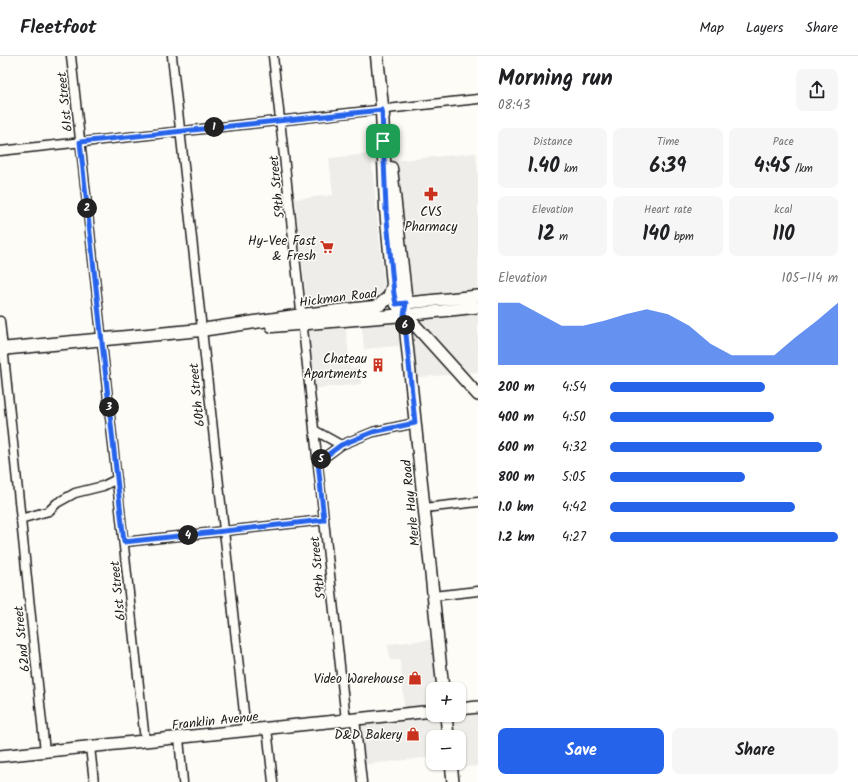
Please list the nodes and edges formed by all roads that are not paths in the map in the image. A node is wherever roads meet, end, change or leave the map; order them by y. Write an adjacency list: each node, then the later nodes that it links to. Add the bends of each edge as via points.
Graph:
1 (71, 56): 9 (street, 61st Street)
2 (172, 56): 8 (street, 60th Street)
3 (274, 56): 7 (street, 59th Street)
4 (377, 56): 6 (main road, Merle Hay Road)
5 (478, 99): 6 (street)
6 (382, 110): 7 (street); 11 (main road, Merle Hay Road, via 386,209); 14 (main road, Merle Hay Road, via 397,208)
7 (280, 120): 8 (street); 17 (street, 59th Street)
8 (180, 131): 9 (street); 18 (street, 60th Street)
9 (80, 142): 10 (street); 19 (street, 61st Street)
10 (0, 151)
11 (393, 275): 13 (main road, via 389,297); 14 (street, Merle Hay Road)
12 (478, 296): 14 (street, Hickman Road)
13 (374, 307): 14 (street, Hickman Road); 17 (main road, Hickman Road)
14 (402, 307): 15 (street, Hickman Road); 17 (main road, Hickman Road); 21 (street); 22 (street, Merle Hay Road)
15 (478, 307)
16 (0, 320): 20 (street, 62nd Street)
17 (302, 320): 18 (main road, Hickman Road); 23 (street, 59th Street)
18 (201, 330): 19 (main road, Hickman Road); 31 (street, 60th Street)
19 (102, 341): 20 (main road, Hickman Road); 26 (street, 61st Street)
20 (2, 353): 29 (street, 62nd Street)
21 (478, 396)
22 (415, 423): 24 (street, via 373,432); 28 (street, Merle Hay Road)
23 (314, 430): 24 (street); 25 (street, 59th Street)
24 (341, 445): 25 (street)
25 (318, 462): 30 (street, 59th Street)
26 (117, 478): 29 (street, via 103,486 75,493 48,511); 32 (street, 61st Street)
27 (478, 502): 28 (street)
28 (424, 508): 34 (street, Merle Hay Road)
29 (20, 519): 45 (street, 62nd Street)
30 (324, 520): 31 (street); 39 (street, 59th Street)
31 (224, 531): 32 (street); 41 (street, 60th Street)
32 (124, 542): 43 (street, 61st Street)
33 (478, 591): 34 (street)
34 (434, 596): 35 (street, Merle Hay Road)
35 (442, 682)
36 (478, 707): 37 (street)
37 (466, 708)
38 (426, 712): 39 (street, Franklin Avenue)
39 (351, 720): 40 (street, Franklin Avenue); 51 (street, 59th Street)
40 (267, 728): 41 (street, Franklin Avenue); 50 (street)
41 (246, 731): 42 (street, Franklin Avenue)
42 (178, 738): 43 (street, Franklin Avenue); 49 (street)
43 (145, 741): 44 (street, Franklin Avenue)
44 (90, 747): 45 (street, Franklin Avenue); 48 (street)
45 (45, 752): 46 (street, Franklin Avenue)
46 (0, 756)
47 (452, 770): 52 (street)
48 (94, 782)
49 (183, 782)
50 (273, 782)
51 (362, 782)
52 (453, 782)

